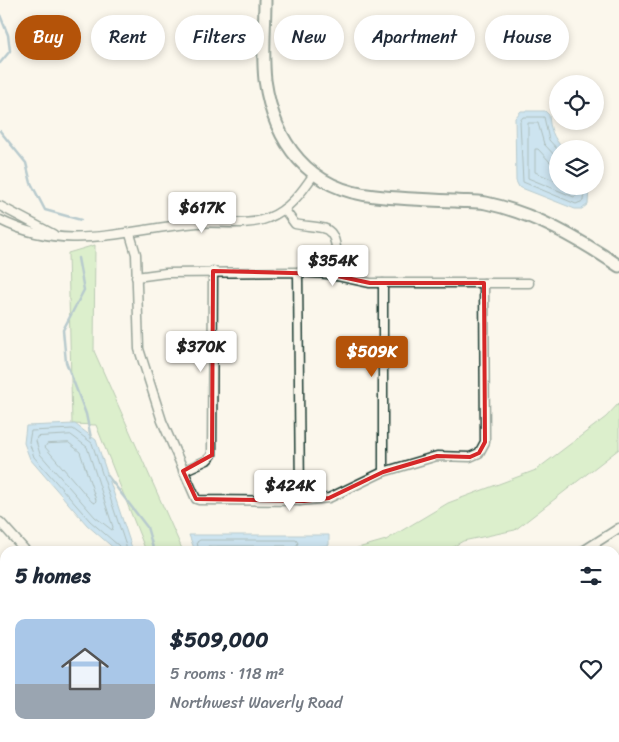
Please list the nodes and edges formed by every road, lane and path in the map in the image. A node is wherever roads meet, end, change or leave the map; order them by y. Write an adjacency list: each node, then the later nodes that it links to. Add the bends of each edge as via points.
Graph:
1 (265, 0): 2 (street, via 265,78 271,108 279,133)
2 (314, 174): 4 (street); 8 (street, via 351,191 373,196 485,203 545,223)
3 (0, 206): 7 (street)
4 (284, 209): 6 (street, via 255,222 164,226); 11 (street, via 295,224 324,228 333,236)
5 (0, 220): 7 (street, via 37,234)
6 (130, 234): 7 (street); 12 (street, via 136,254)
7 (61, 238)
8 (619, 266)
9 (212, 271): 10 (street); 12 (street); 16 (street, via 212,455)
10 (298, 272): 11 (street); 18 (street)
11 (336, 276): 13 (street)
12 (136, 278): 16 (street, via 139,349 162,421)
13 (383, 283): 14 (street); 17 (street)
14 (484, 283): 15 (street); 17 (street, via 485,442 479,453 470,457 437,456)
15 (529, 283)
16 (183, 471): 18 (street, via 199,500)
17 (383, 472): 18 (street, via 329,498)
18 (300, 501)
19 (0, 522): 21 (street)
20 (619, 528): 22 (street)
21 (19, 546)
22 (591, 546)

